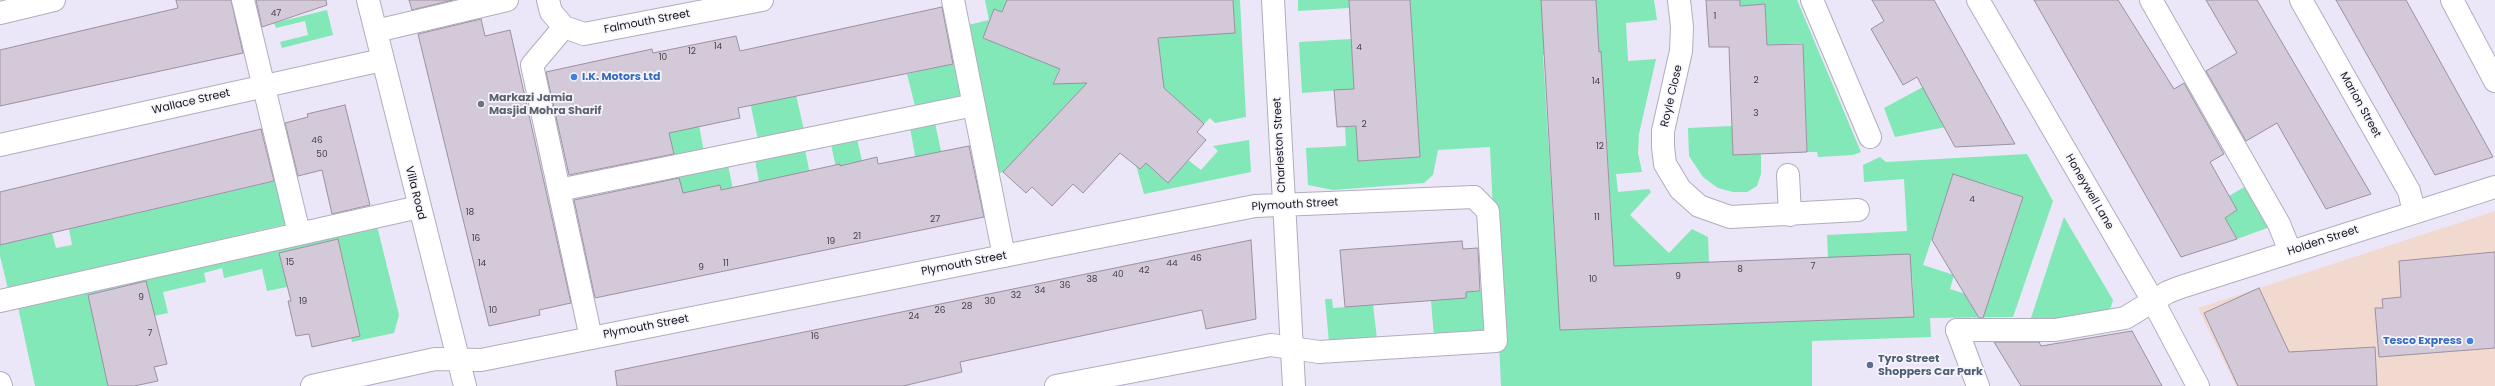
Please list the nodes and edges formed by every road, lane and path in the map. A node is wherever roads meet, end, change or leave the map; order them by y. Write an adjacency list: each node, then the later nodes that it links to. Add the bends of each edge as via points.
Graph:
1 (54, 0): 15 (street)
2 (243, 0): 20 (street)
3 (368, 0): 17 (street, Villa Road)
4 (507, 0): 17 (street)
5 (548, 0): 16 (street, via 552,12)
6 (762, 0): 16 (street, Falmouth Street, via 584,34)
7 (953, 0): 21 (street)
8 (1273, 0): 27 (street, Charleston Street)
9 (1680, 0): 31 (street, Royle Close, via 1681,51 1663,131 1668,169 1688,197 1699,206 1715,213 1730,217)
10 (1812, 0): 22 (street)
11 (1978, 0): 36 (street, Honeywell Lane)
12 (2151, 0): 33 (street, via 2280,224)
13 (2301, 0): 30 (street, Marion Street, via 2408,191)
14 (2452, 0): 19 (street)
15 (0, 13)
16 (564, 27): 26 (street, via 532,65)
17 (376, 31): 18 (street, Villa Road)
18 (382, 60): 20 (street, Wallace Street); 28 (street, Villa Road)
19 (2495, 81)
20 (264, 86): 23 (street, Wallace Street); 32 (street)
21 (974, 105): 26 (street); 34 (street)
22 (1870, 137)
23 (0, 145)
24 (1788, 175): 31 (street)
25 (2495, 187): 30 (street, Holden Street)
26 (559, 190): 37 (street)
27 (1283, 205): 34 (street, Plymouth Street, via 1255,206); 38 (street, Charleston Street); 38 (street, Plymouth Street, via 1474,197 1488,211 1496,341 1319,352)
28 (419, 207): 32 (street); 39 (street, Villa Road)
29 (1858, 210): 31 (street, Royle Close)
30 (2414, 211): 33 (street, Holden Street)
31 (1790, 214)
32 (299, 233): 35 (street)
33 (2290, 251): 36 (street, Holden Street, via 2168,292)
34 (1004, 256): 37 (street, Plymouth Street)
35 (0, 301)
36 (2153, 302): 46 (street, Holden Street, via 2125,318 2055,330 1957,330); 47 (street, Honeywell Lane)
37 (591, 338): 39 (street, Plymouth Street, via 481,360)
38 (1292, 347): 44 (street, via 1271,345 1236,350); 45 (street, Charleston Street)
39 (458, 360): 42 (street, Plymouth Street, via 435,359); 43 (street, Villa Road)
40 (0, 383): 41 (street)
41 (1, 386)
42 (312, 386)
43 (465, 386)
44 (1056, 386)
45 (1294, 386)
46 (1978, 386)
47 (2198, 386)

